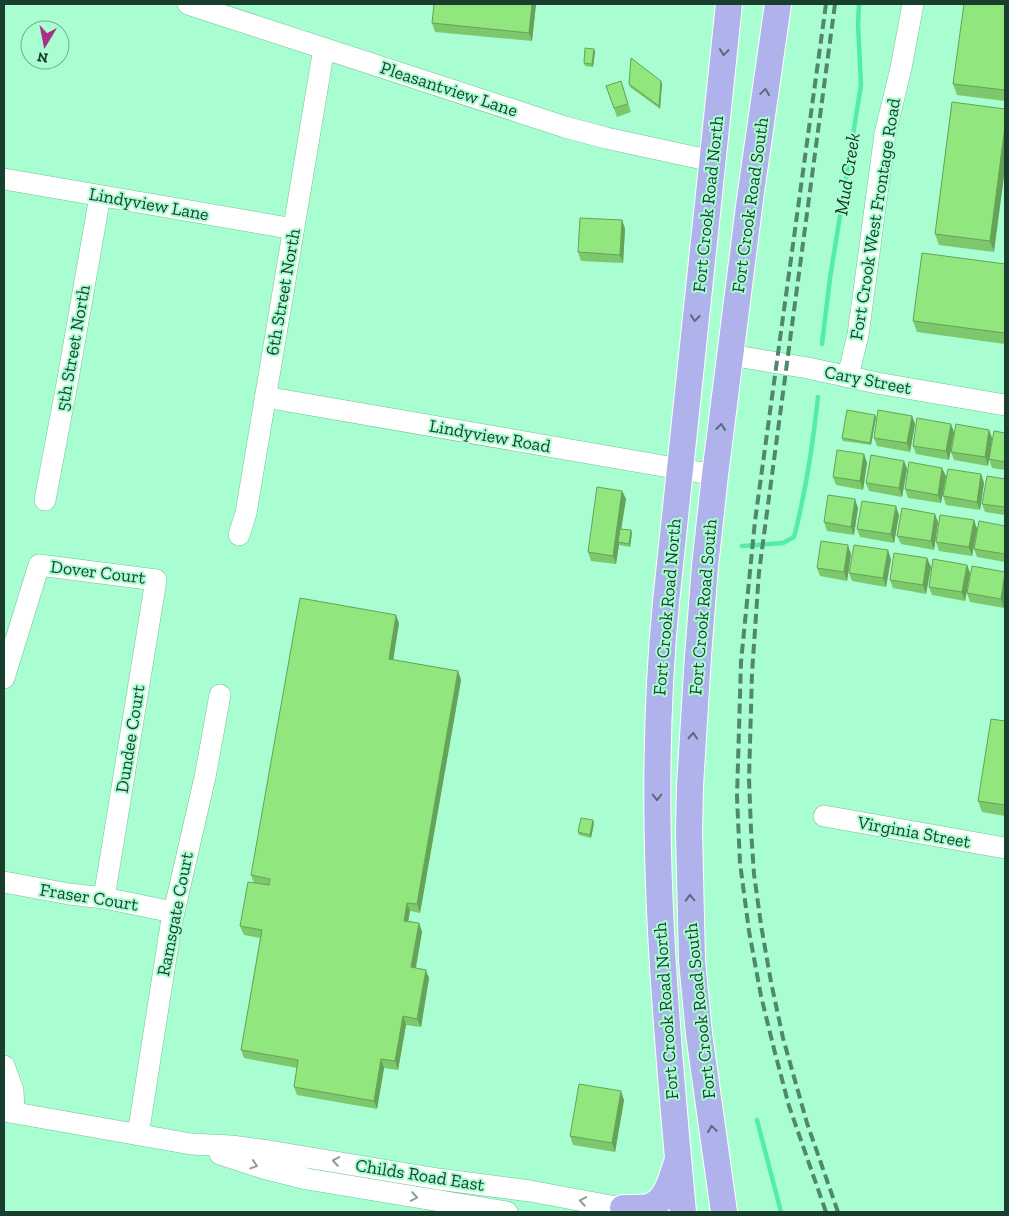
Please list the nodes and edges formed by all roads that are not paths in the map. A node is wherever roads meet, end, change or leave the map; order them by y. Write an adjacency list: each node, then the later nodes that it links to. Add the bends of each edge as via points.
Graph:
1 (188, 4): 5 (street, Pleasantview Lane)
2 (729, 4): 6 (main road, Fort Crook Road North, one-way to 6)
3 (778, 4): 10 (main road, Fort Crook Road South, one-way to 3)
4 (912, 4): 11 (street, Fort Crook West Frontage Road, via 885,134 858,335)
5 (324, 48): 6 (street, Pleasantview Lane, via 565,127); 9 (street, 6th Street North)
6 (712, 160): 14 (main road, Fort Crook Road North, one-way to 14)
7 (4, 179): 8 (street, Lindyview Lane)
8 (100, 196): 9 (street, Lindyview Lane); 16 (street, 5th Street North)
9 (294, 229): 12 (street, 6th Street North)
10 (730, 355): 11 (street, Cary Street); 15 (main road, Fort Crook Road South, one-way to 10)
11 (848, 376): 13 (street, Cary Street)
12 (265, 397): 14 (street, Lindyview Road); 17 (street, 6th Street North, via 246,513)
13 (1005, 405)
14 (680, 469): 15 (street, Lindyview Road); 31 (main road, Fort Crook Road North, one-way to 31, via 662,648 657,829 663,977)
15 (715, 475): 30 (main road, Fort Crook Road South, one-way to 15, via 692,961 689,832 704,566)
16 (45, 500)
17 (239, 535)
18 (156, 580): 19 (street, Dover Court, via 39,565); 24 (street, Dundee Court)
19 (4, 678)
20 (220, 695): 25 (street, Ramsgate Court, via 205,777)
21 (824, 816): 22 (street, Virginia Street)
22 (1005, 848)
23 (4, 882): 24 (street, Fraser Court)
24 (104, 898): 25 (street, Fraser Court)
25 (173, 912): 28 (street, Ramsgate Court)
26 (4, 1066): 27 (street, via 13,1090)
27 (9, 1112): 28 (street, Childs Road East)
28 (138, 1135): 29 (street, Childs Road East)
29 (191, 1144): 32 (street, Childs Road East, one-way to 29, via 278,1152); 33 (street, Childs Road East, one-way to 33, via 307,1179)
30 (716, 1156): 35 (main road, Fort Crook Road South); 36 (main road, via 729,1191)
31 (678, 1159): 32 (main road, via 661,1198 653,1205); 34 (main road, Fort Crook Road North)
32 (635, 1210)
33 (507, 1212)
34 (683, 1212)
35 (724, 1212)
36 (742, 1212)

